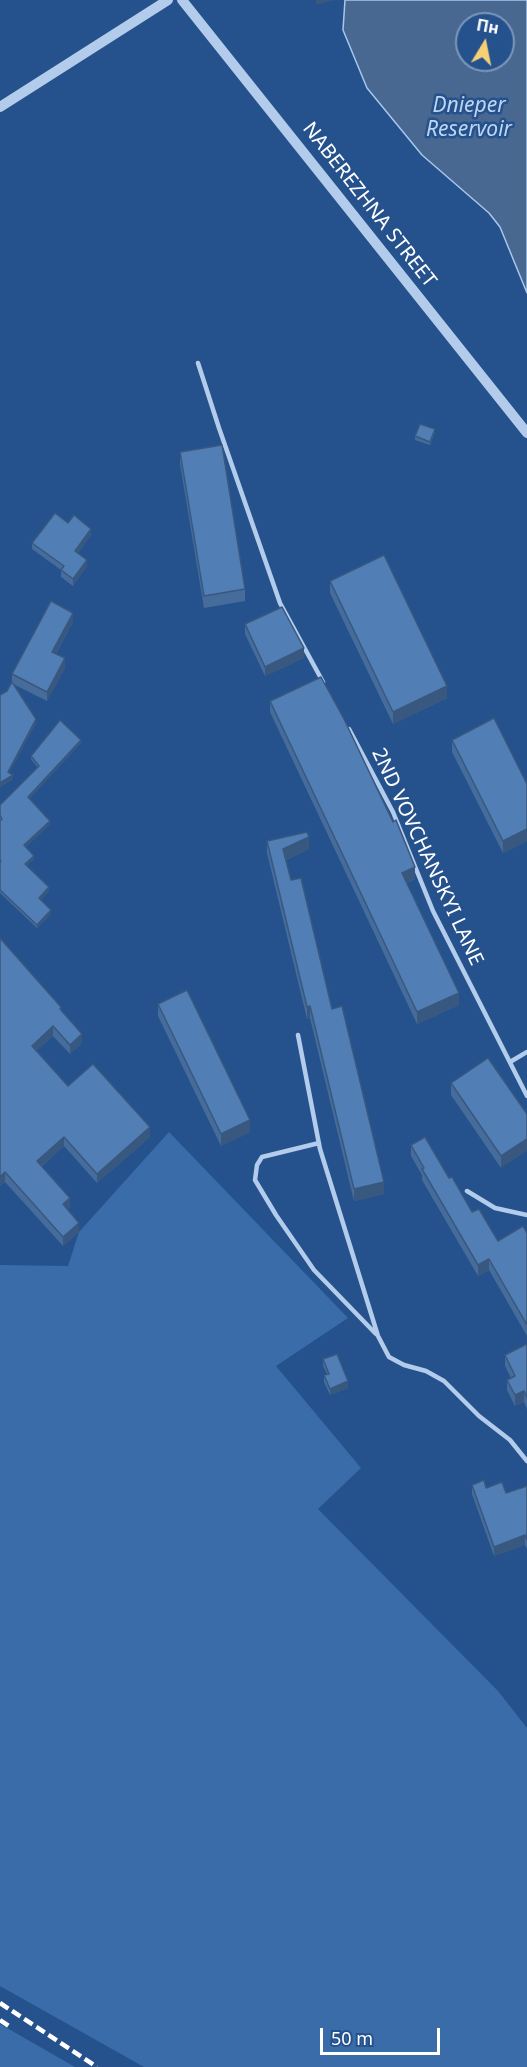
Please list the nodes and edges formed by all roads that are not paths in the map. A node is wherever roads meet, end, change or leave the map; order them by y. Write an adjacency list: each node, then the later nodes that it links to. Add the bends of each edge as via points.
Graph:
1 (168, 0): 3 (street)
2 (182, 0): 5 (street, NABEREZHNA STREET)
3 (0, 107)
4 (198, 363): 6 (lane, via 280,603)
5 (527, 433)
6 (326, 686)
7 (348, 728): 10 (lane, 2ND VOVCHANSKYI LANE, via 393,812 433,911)
8 (298, 1035): 12 (lane)
9 (527, 1052): 10 (lane)
10 (510, 1062): 11 (lane, 2ND VOVCHANSKYI LANE)
11 (527, 1096)
12 (319, 1143): 15 (lane); 15 (lane, via 262,1157 255,1180 314,1270)
13 (467, 1191): 14 (lane, via 495,1208)
14 (527, 1215)
15 (378, 1336): 16 (lane, via 389,1357 444,1381 510,1440)
16 (527, 1461)

